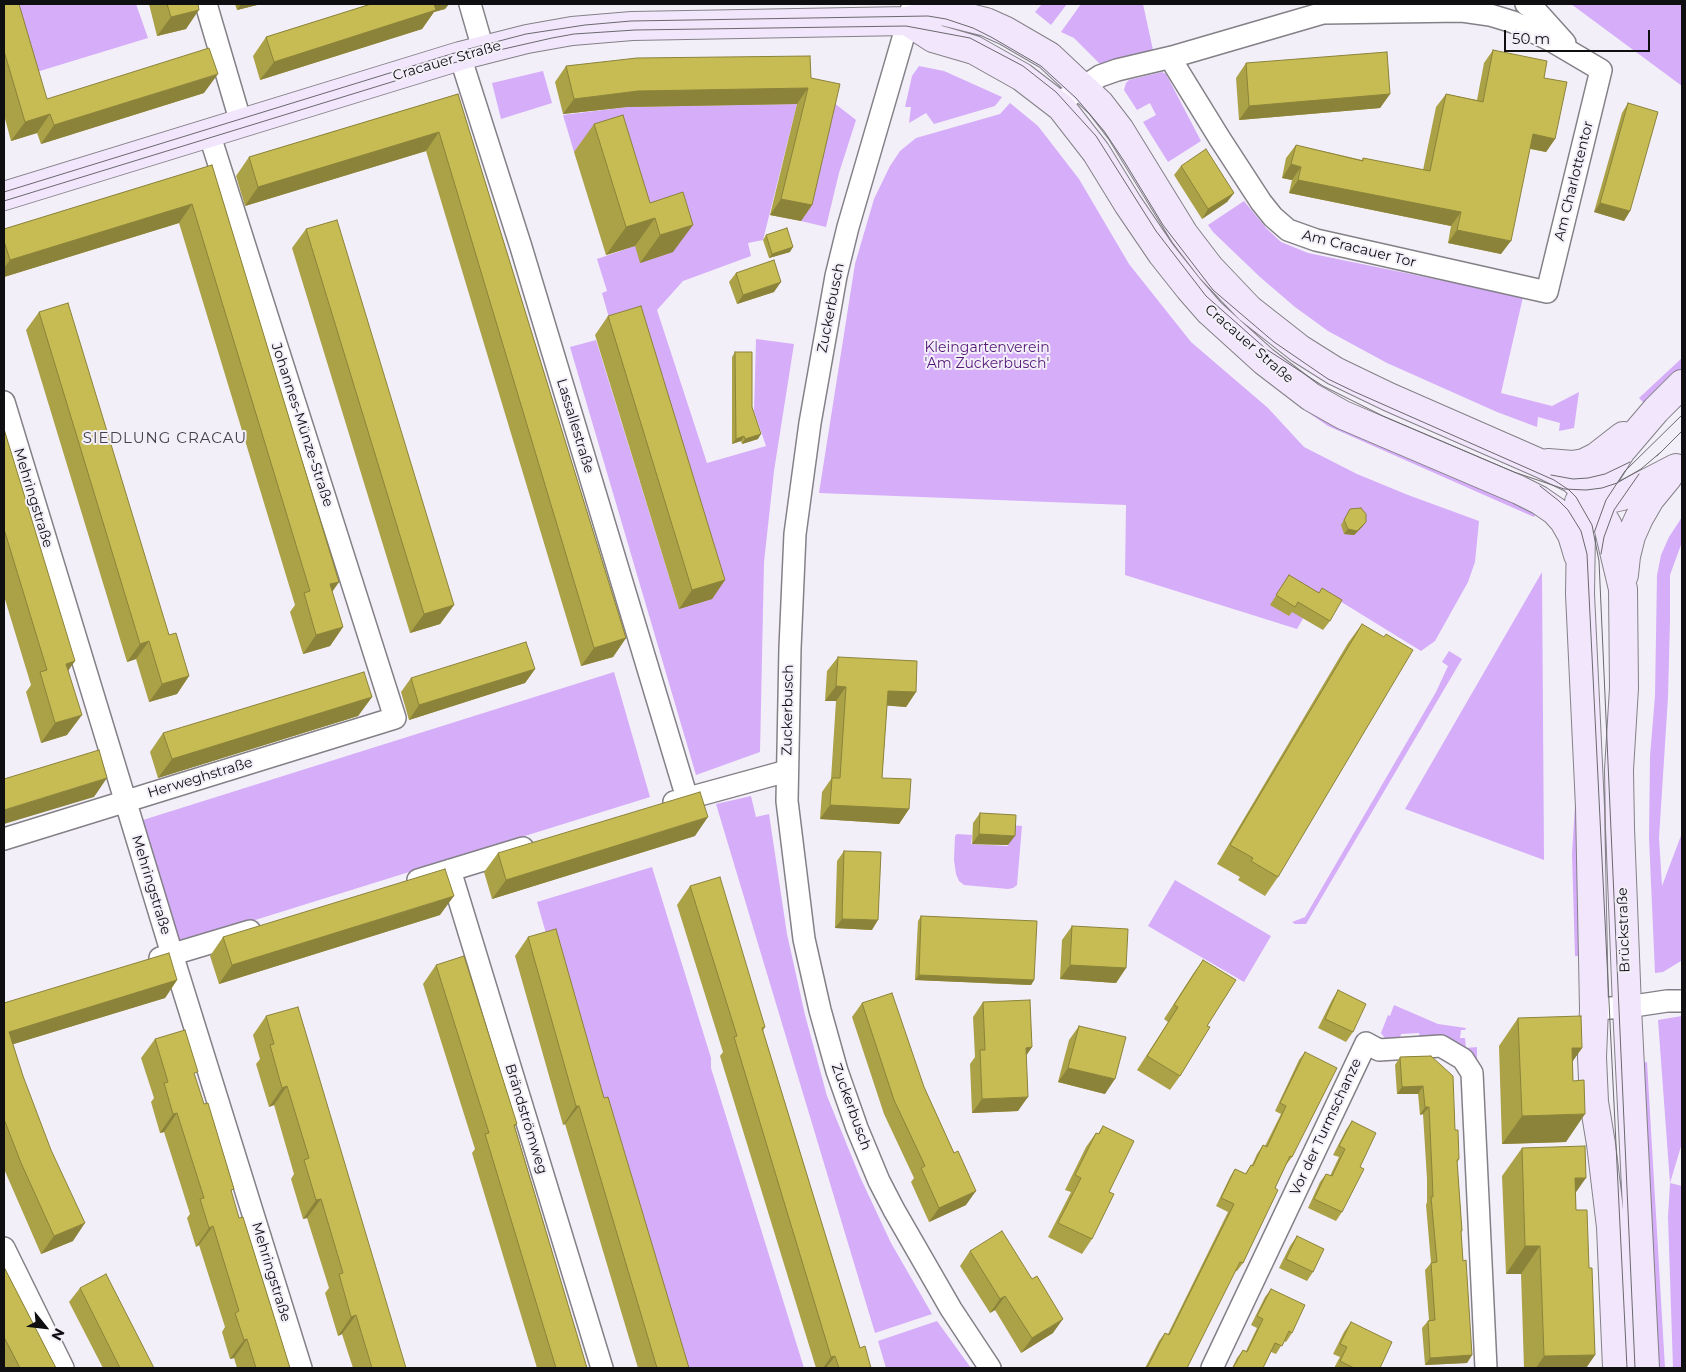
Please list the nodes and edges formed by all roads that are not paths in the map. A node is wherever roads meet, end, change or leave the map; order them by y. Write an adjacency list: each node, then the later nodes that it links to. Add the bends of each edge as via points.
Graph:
1 (206, 4): 11 (street)
2 (470, 4): 6 (street, Lassallestraße)
3 (1526, 4): 7 (street, via 1538,13)
4 (1412, 8): 7 (street, via 1462,11 1502,18); 8 (street, via 1323,13)
5 (910, 12): 6 (main road, Cracauer Straße, via 632,26 550,34); 9 (main road, Cracauer Straße, via 942,11 986,22 1049,56); 10 (main road, Cracauer Straße, via 933,38 974,50 1022,77); 25 (street, Zuckerbusch, via 836,276 810,424 795,534)
6 (471, 53): 11 (main road, Cracauer Straße); 26 (street, Lassallestraße, via 521,248)
7 (1574, 55): 14 (street, Am Charlottentor, via 1601,70)
8 (1172, 57): 9 (street, via 1117,70); 14 (street, Am Cracauer Tor, via 1261,202 1288,230 1316,240)
9 (1083, 86): 10 (street); 18 (main road, Cracauer Straße, via 1120,130 1189,240 1210,268 1249,309 1300,349 1336,371)
10 (1057, 104): 20 (main road, Cracauer Straße, via 1096,152 1128,204 1188,288 1264,361 1310,397 1343,415)
11 (241, 123): 12 (main road, Cracauer Straße)
12 (209, 133): 13 (main road, Cracauer Straße); 24 (street, Johannes-Münze-Straße)
13 (4, 196)
14 (1547, 292)
15 (1682, 384): 17 (main road)
16 (4, 402): 27 (street, Mehringstraße)
17 (1656, 410): 18 (main road, Cracauer Straße, via 1584,463 1559,464); 21 (main road, via 1621,451)
18 (1531, 459): 21 (main road, Cracauer Straße, via 1573,479)
19 (1679, 464): 21 (main road, Cracauer Straße, via 1622,496); 23 (main road, via 1639,518 1626,556)
20 (1518, 490): 21 (main road, Cracauer Straße, via 1579,502); 22 (main road, Cracauer Straße, via 1555,511 1572,535)
21 (1591, 498): 22 (main road, via 1581,531); 23 (main road, Brückstraße, via 1608,526)
22 (1579, 559): 38 (main road, via 1590,807)
23 (1623, 588): 37 (main road, Brückstraße, via 1620,790)
24 (395, 718): 27 (street, Herweghstraße)
25 (787, 771): 26 (street); 43 (street, Zuckerbusch, via 789,821 804,939 837,1071 879,1181 951,1309)
26 (687, 798): 28 (street)
27 (126, 801): 29 (street, Herweghstraße); 34 (street, Mehringstraße)
28 (655, 808)
29 (4, 839)
30 (543, 842): 31 (street)
31 (450, 870): 32 (street); 42 (street, Brändströmweg)
32 (403, 884)
33 (264, 926): 34 (street)
34 (172, 954): 35 (street); 41 (street, Mehringstraße)
35 (144, 963)
36 (1682, 1001): 37 (street)
37 (1627, 1007): 38 (street); 47 (main road, Brückstraße)
38 (1594, 1009): 46 (main road, via 1594,1102 1610,1227)
39 (4, 1248): 40 (street)
40 (63, 1368)
41 (302, 1368)
42 (602, 1368)
43 (990, 1368)
44 (1212, 1368): 45 (street, Vor der Turmschanze, via 1366,1043 1379,1050 1441,1046 1463,1059 1472,1073)
45 (1486, 1368)
46 (1617, 1368)
47 (1646, 1368)

